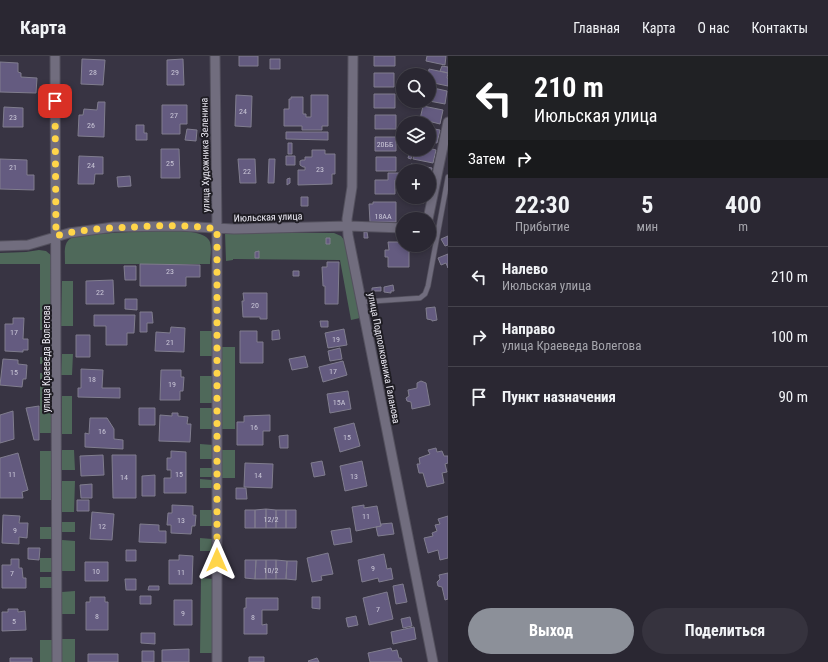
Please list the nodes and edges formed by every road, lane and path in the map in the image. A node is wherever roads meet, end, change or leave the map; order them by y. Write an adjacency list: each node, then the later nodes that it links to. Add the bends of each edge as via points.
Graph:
1 (55, 56): 10 (street, улица Краеведа Волегова)
2 (215, 56): 9 (street, улица Художника Зеленина)
3 (353, 56): 7 (street, улица Подполковника Галанова, via 352,187)
4 (448, 122): 6 (street)
5 (448, 177): 12 (lane, via 426,294 420,298)
6 (429, 212)
7 (348, 226): 8 (street, Июльская улица); 9 (street, Июльская улица); 12 (street, улица Подполковника Галанова)
8 (396, 228)
9 (217, 229): 10 (street, Июльская улица, via 177,226 128,227 83,230); 14 (street, улица Художника Зеленина)
10 (56, 236): 11 (street, Июльская улица, via 28,245); 13 (street, улица Краеведа Волегова)
11 (0, 246)
12 (362, 302): 15 (street, улица Подполковника Галанова)
13 (57, 662)
14 (217, 662)
15 (433, 662)

